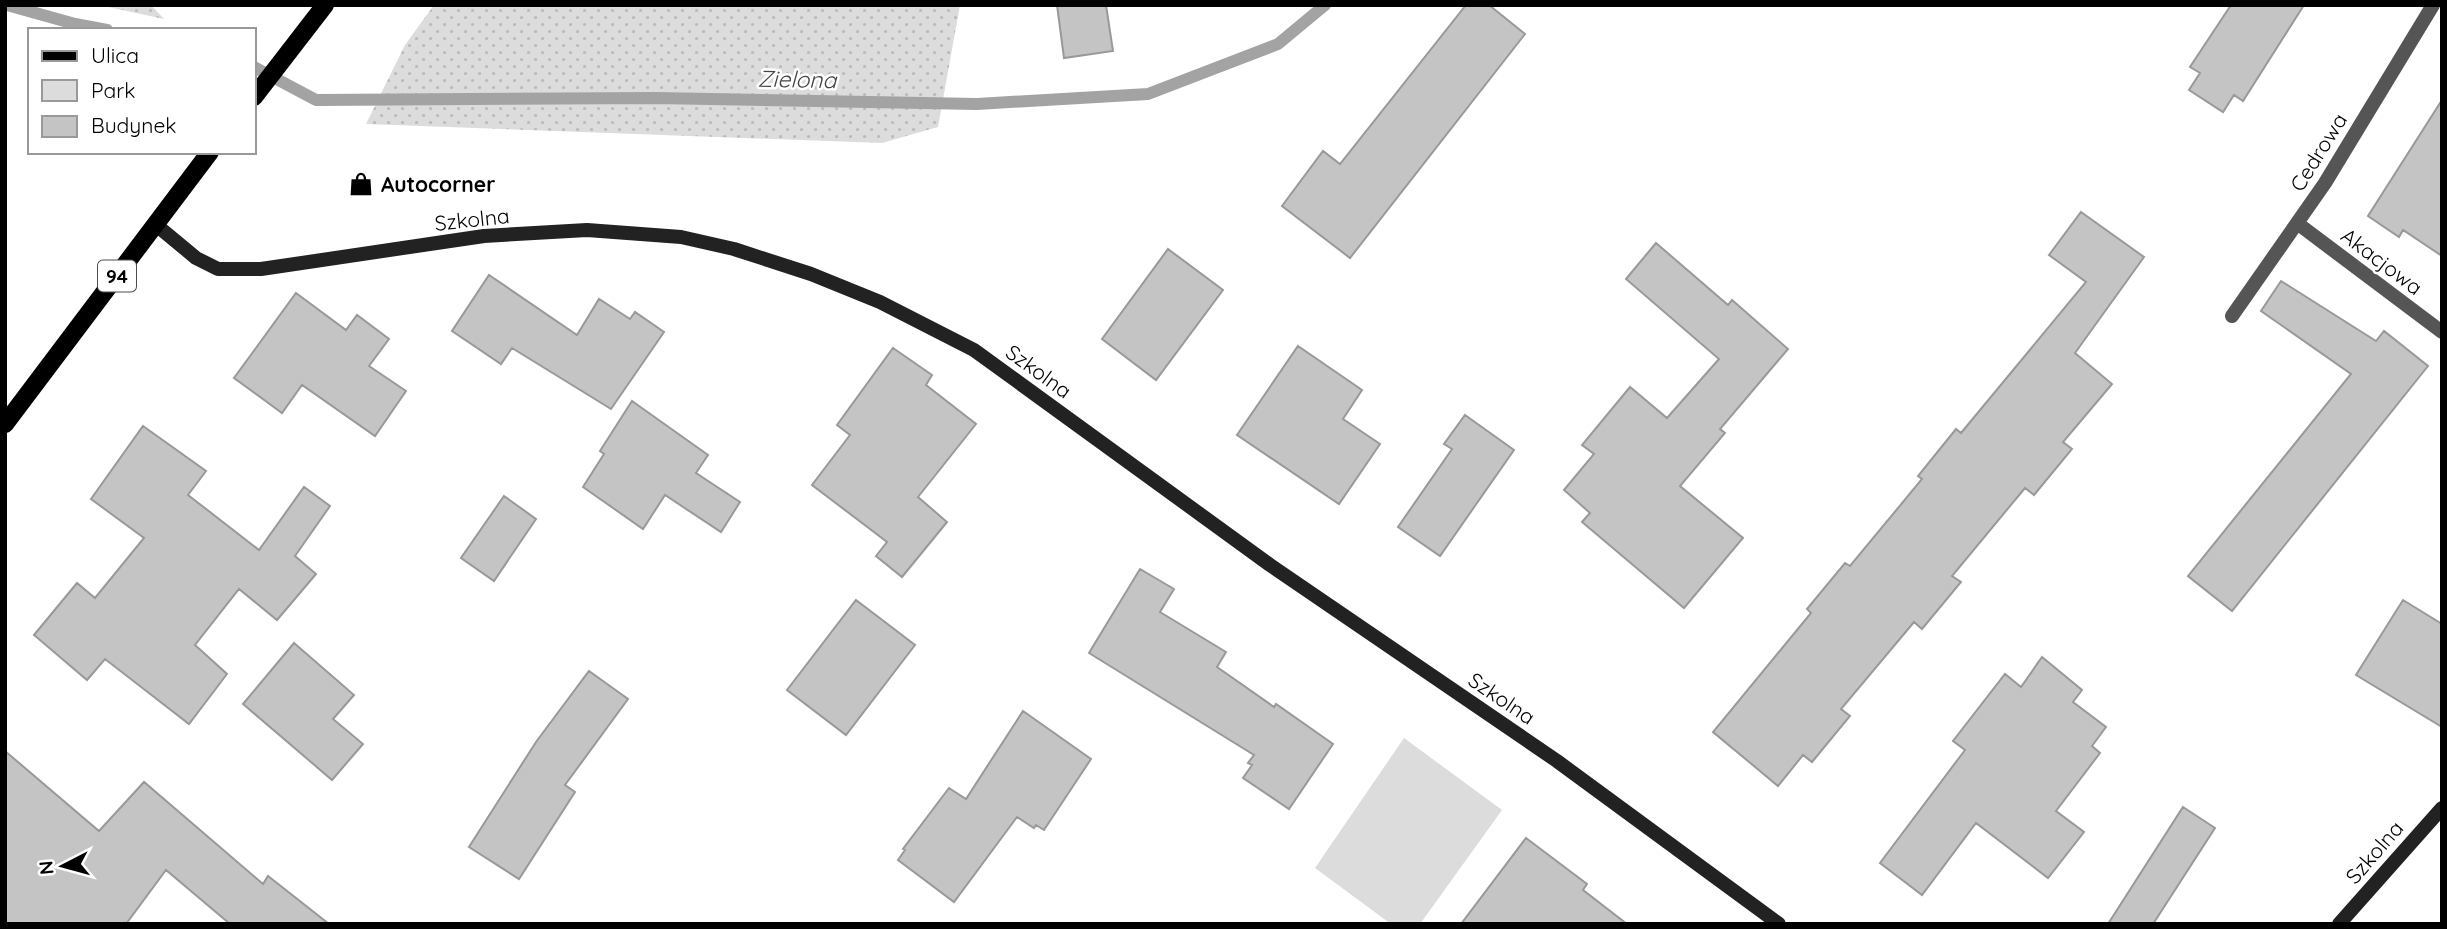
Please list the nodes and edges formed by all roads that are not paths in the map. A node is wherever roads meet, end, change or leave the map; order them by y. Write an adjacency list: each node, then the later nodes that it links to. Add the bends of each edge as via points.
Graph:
1 (326, 5): 3 (main road)
2 (2433, 5): 5 (street, Cedrowa)
3 (256, 94)
4 (208, 154): 6 (main road, 94)
5 (2297, 223): 7 (street, Cedrowa); 8 (street, Akacjowa)
6 (155, 224): 9 (main road, 94); 12 (street, Szkolna, via 196,258 218,269 261,269 484,236 587,230 681,237 811,274 880,302 974,350 1270,565 1557,761)
7 (2232, 316)
8 (2442, 332)
9 (11, 405): 10 (main road, 94)
10 (5, 424)
11 (2442, 808): 13 (street, Szkolna)
12 (1779, 924)
13 (2339, 924)

